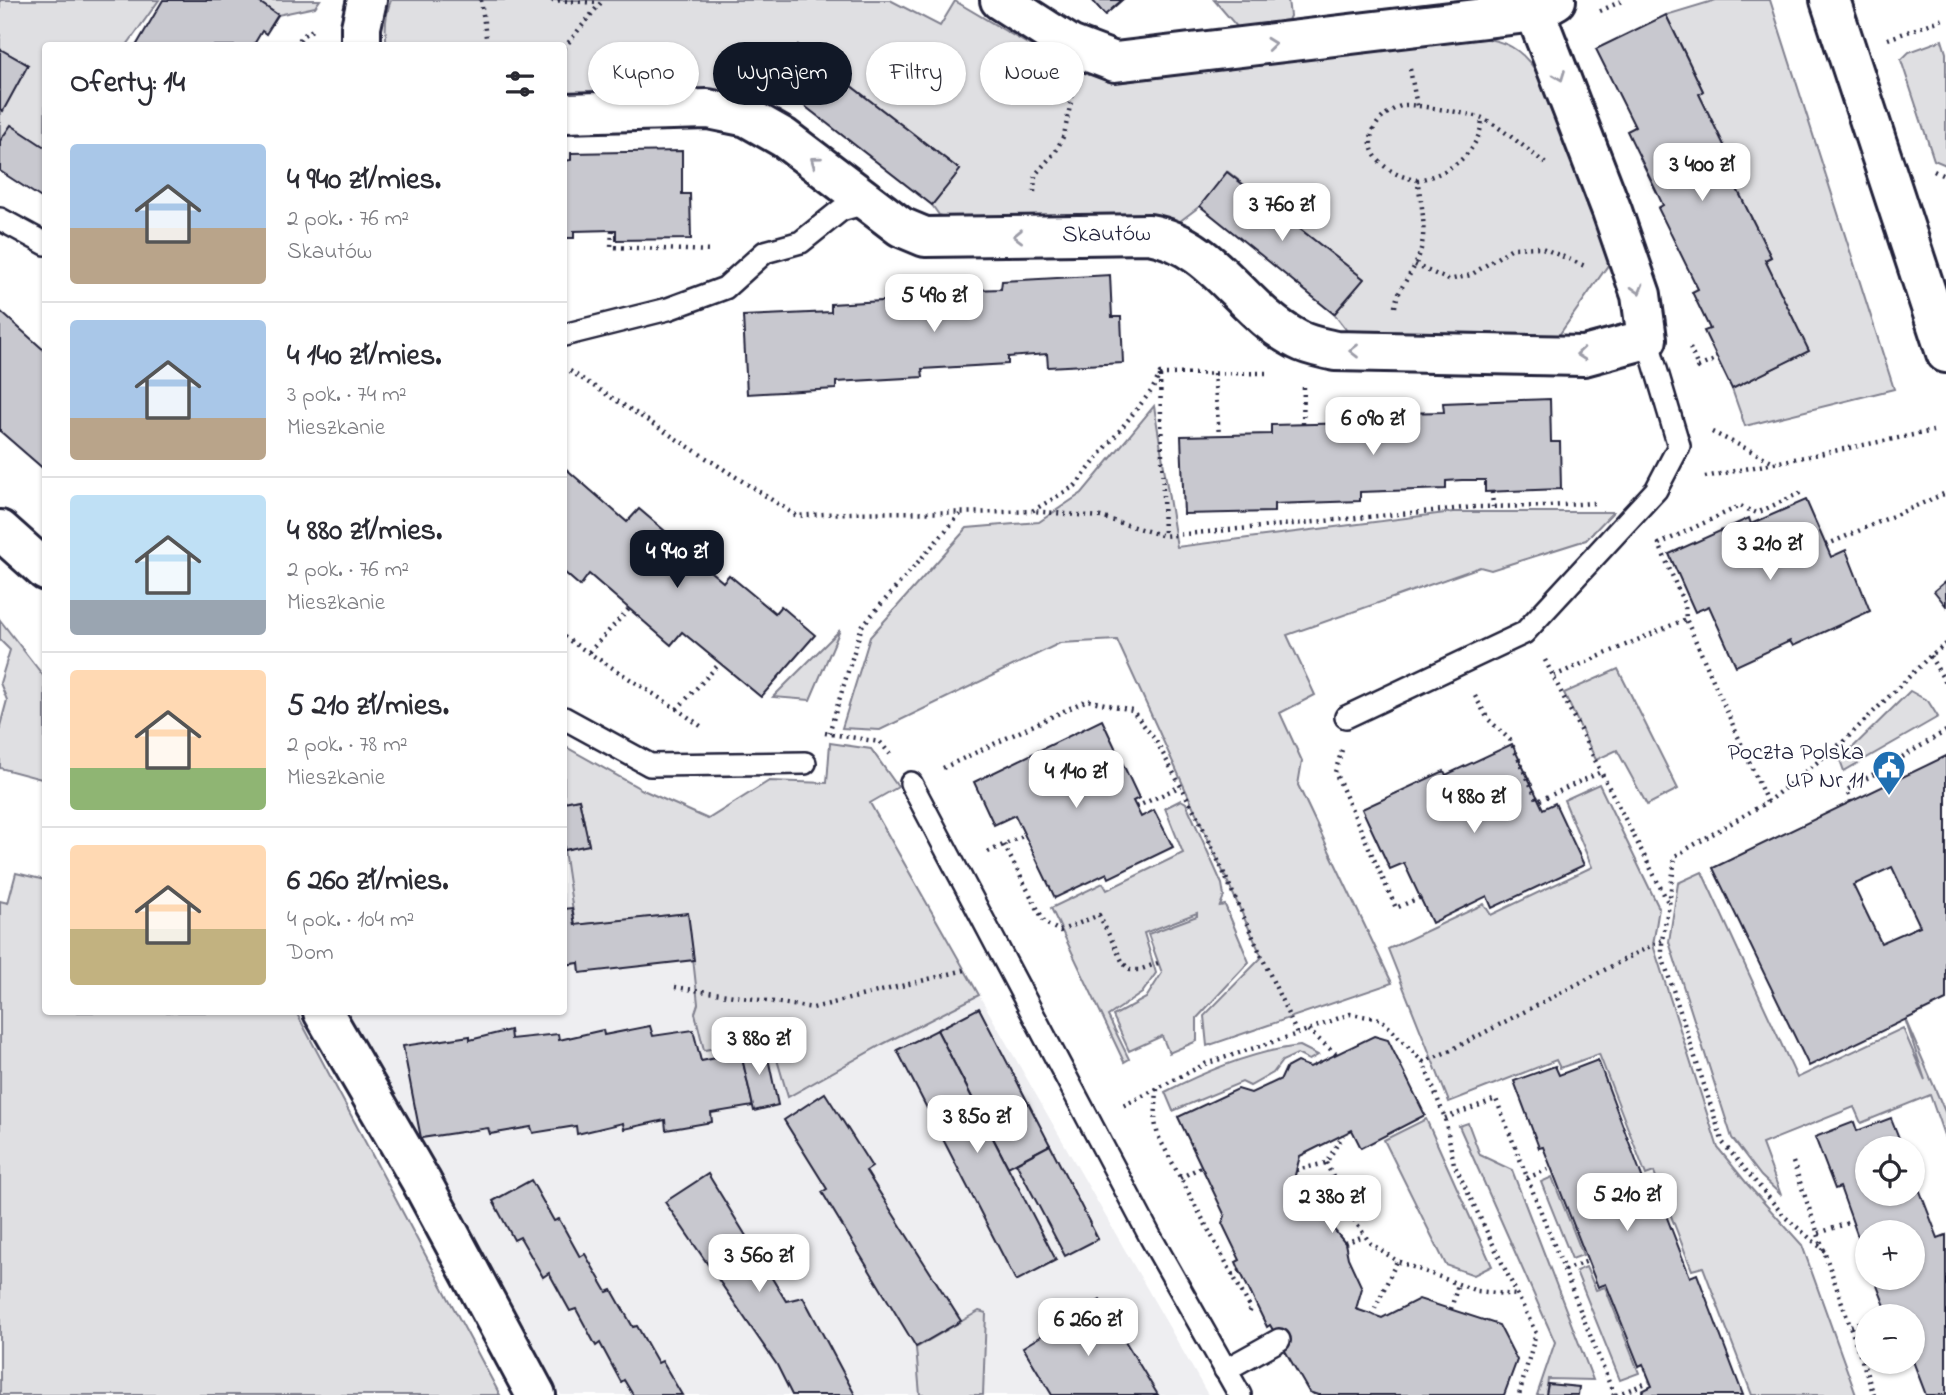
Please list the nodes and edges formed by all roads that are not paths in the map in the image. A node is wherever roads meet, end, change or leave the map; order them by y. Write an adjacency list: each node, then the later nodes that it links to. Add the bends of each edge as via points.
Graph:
1 (367, 0): 5 (street)
2 (1000, 0): 4 (street, one-way to 4, via 1070,45 1115,62)
3 (1829, 0): 12 (street)
4 (1545, 6): 11 (street, one-way to 11, via 1641,295)
5 (361, 42)
6 (567, 113): 7 (street, Skautów, one-way to 6, via 784,138 747,117 708,109)
7 (866, 202): 10 (lane, via 842,210 801,242 765,252 725,288 668,310); 11 (street, Skautów, one-way to 7, via 1584,356 1335,351 1300,341 1276,325 1193,250 1169,237 925,237 901,227)
8 (0, 219): 9 (lane)
9 (42, 242)
10 (567, 334)
11 (1647, 339): 15 (lane, via 1679,446 1656,490 1524,633)
12 (1946, 353)
13 (0, 530): 14 (street)
14 (42, 567)
15 (1346, 718)
16 (567, 720): 17 (lane, via 650,765)
17 (805, 763)
18 (911, 783): 21 (lane)
19 (325, 1015): 22 (street)
20 (1279, 1340): 21 (lane)
21 (1225, 1370): 23 (lane)
22 (537, 1395)
23 (1240, 1395)

